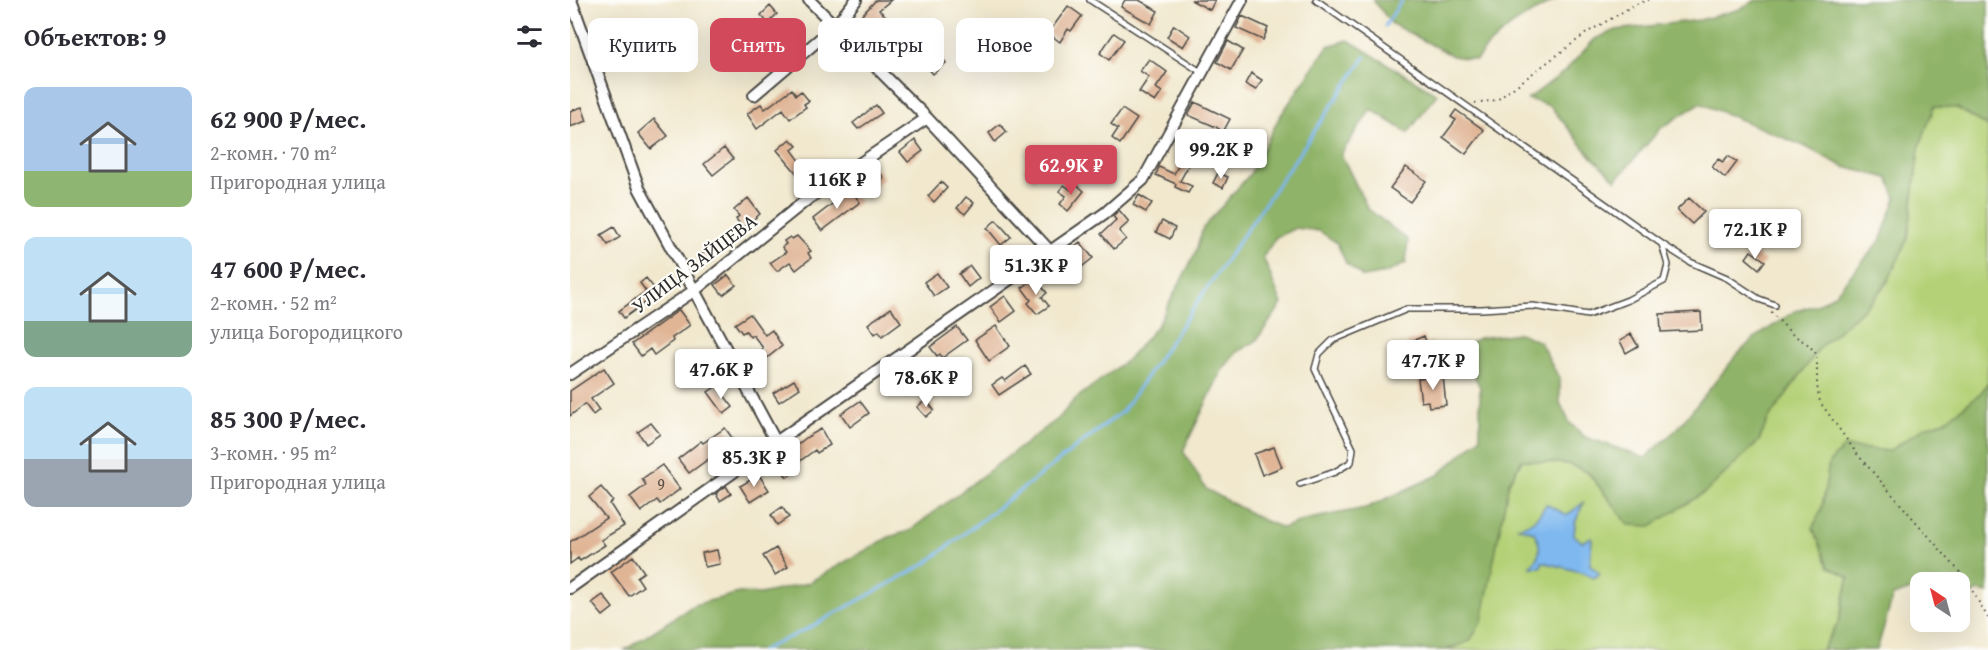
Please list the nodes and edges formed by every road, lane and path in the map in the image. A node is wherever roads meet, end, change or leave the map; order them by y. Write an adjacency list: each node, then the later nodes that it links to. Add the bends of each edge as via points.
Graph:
1 (570, 0): 18 (street, via 639,188)
2 (809, 0): 8 (street)
3 (856, 0): 9 (street)
4 (1090, 0): 12 (lane)
5 (1242, 0): 12 (street)
6 (1316, 0): 14 (lane)
7 (1649, 0): 14 (path, via 1588,32 1497,100)
8 (827, 18)
9 (841, 18)
10 (818, 40): 13 (street)
11 (881, 72): 15 (street)
12 (1201, 72): 17 (street, via 1143,180 1105,213)
13 (754, 95)
14 (1466, 104): 16 (lane)
15 (927, 118): 17 (street); 18 (street, УЛИЦА ЗАЙЦЕВА, via 809,198)
16 (1662, 244): 19 (lane); 23 (lane, via 1668,265 1664,281 1588,315 1533,306 1407,309 1333,340 1319,354 1315,369 1353,449 1351,462)
17 (1050, 251): 22 (street)
18 (694, 290): 21 (street, УЛИЦА ЗАЙЦЕВА); 22 (street)
19 (1759, 299): 20 (lane); 25 (path, via 1792,334 1809,345 1816,355 1820,402 1857,454 1965,578)
20 (1775, 305)
21 (570, 374)
22 (776, 442): 24 (street)
23 (1300, 484)
24 (570, 588)
25 (1988, 618)

